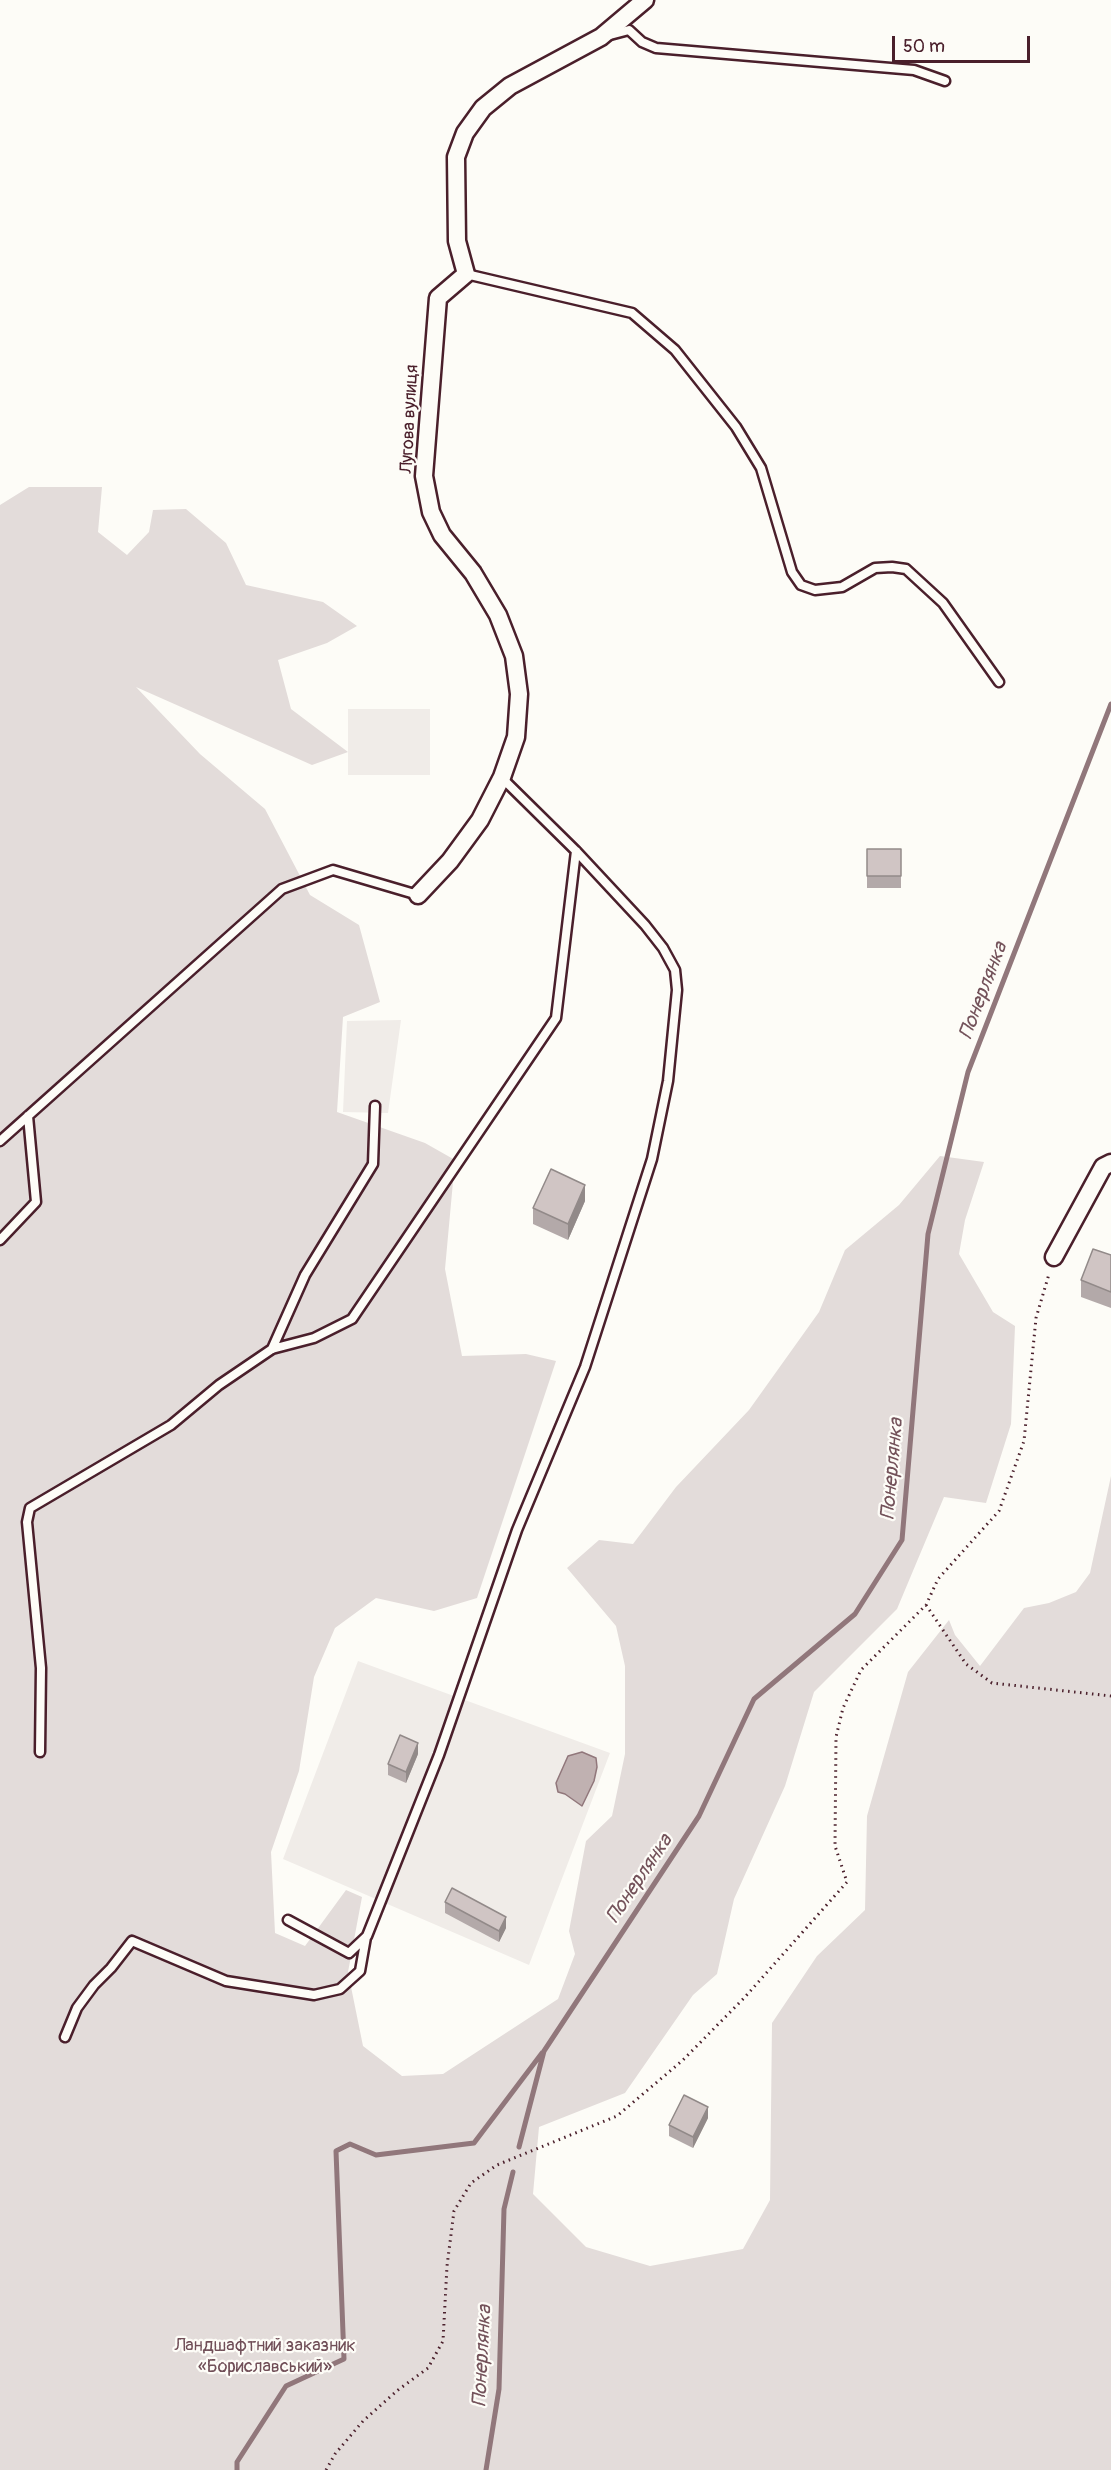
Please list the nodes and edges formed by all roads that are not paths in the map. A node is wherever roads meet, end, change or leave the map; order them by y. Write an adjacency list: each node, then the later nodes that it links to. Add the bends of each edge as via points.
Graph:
1 (645, 0): 2 (street)
2 (601, 37): 3 (lane, via 629,30 656,48 914,70); 4 (street, via 510,86 483,108 465,133 456,157 457,242)
3 (945, 81)
4 (466, 274): 5 (lane, via 632,313 675,350 736,427 761,468 792,572 801,585 815,590 842,587 875,568 906,569 943,603); 6 (street, Лугова вулиця, via 438,298 424,476 431,512 442,535 473,573 498,615 514,656 519,694 516,737)
5 (999, 682)
6 (501, 777): 7 (lane); 8 (street, Лугова вулиця, via 480,820 450,861)
7 (576, 851): 15 (lane, via 556,1018 352,1319 314,1338); 18 (lane, via 645,925 675,970 677,990 668,1081 652,1159 585,1367 517,1530 439,1755)
8 (418, 895): 10 (lane, via 333,870 282,889)
9 (375, 1106): 15 (lane, via 373,1164 305,1275)
10 (28, 1116): 11 (lane); 13 (lane, via 36,1202)
11 (0, 1141)
12 (1111, 1163): 14 (street, via 1103,1167)
13 (0, 1240)
14 (1054, 1257)
15 (272, 1349): 16 (lane, via 219,1385 171,1425 30,1508 27,1522 41,1668)
16 (40, 1752)
17 (288, 1920): 18 (lane, via 349,1953)
18 (367, 1936): 19 (lane, via 360,1971 340,1989 314,1995 226,1981 132,1941 77,2008)
19 (65, 2037)

